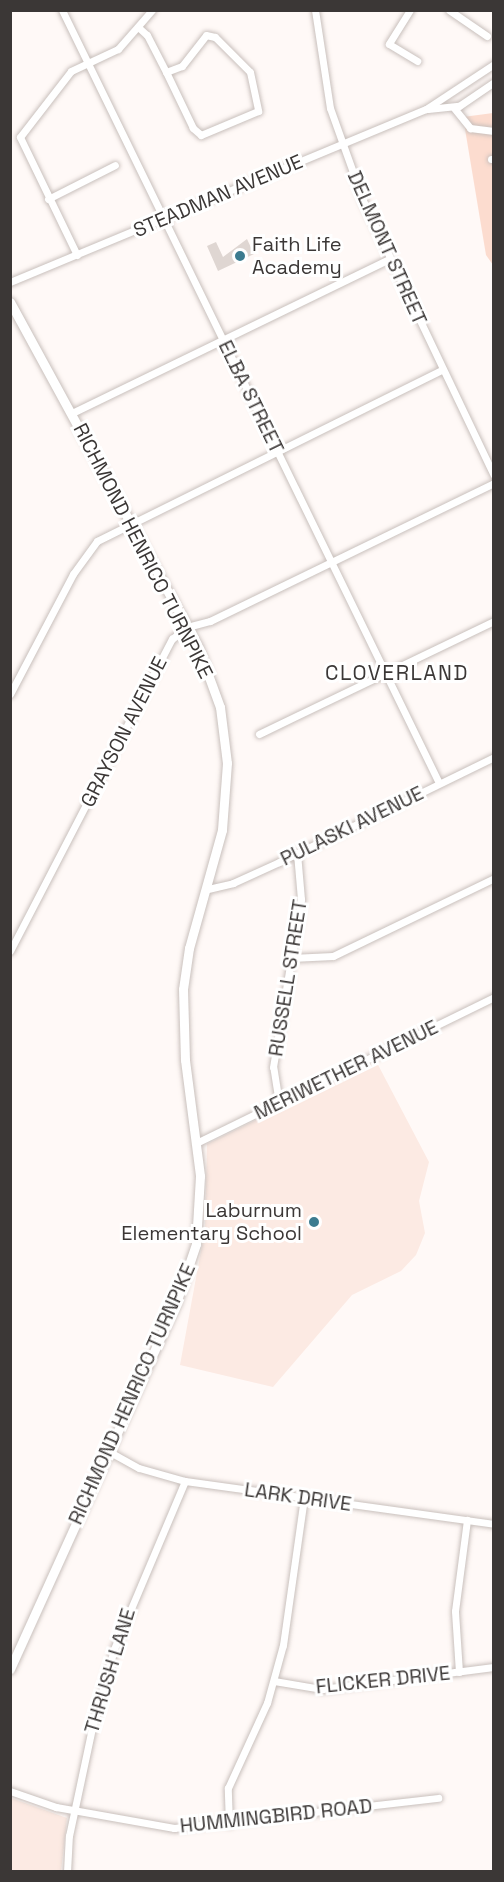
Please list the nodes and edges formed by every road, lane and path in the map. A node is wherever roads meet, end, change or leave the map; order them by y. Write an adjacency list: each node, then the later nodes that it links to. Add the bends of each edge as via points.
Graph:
1 (62, 10): 8 (street, ELBA STREET)
2 (152, 10): 6 (street)
3 (315, 10): 16 (street, DELMONT STREET, via 330,108)
4 (410, 10): 9 (street, via 389,44)
5 (449, 10): 7 (street)
6 (138, 27): 8 (street, via 117,48); 11 (street, via 147,35)
7 (487, 36)
8 (88, 62): 18 (street, via 71,71 20,137); 19 (street, ELBA STREET)
9 (417, 62)
10 (494, 64): 14 (street)
11 (166, 72): 11 (street, via 193,128 201,135 258,111 250,72 210,34 182,66)
12 (494, 82): 13 (street)
13 (454, 108): 14 (street); 15 (street, via 470,128)
14 (426, 109): 16 (street, STEADMAN AVENUE)
15 (494, 131)
16 (343, 144): 19 (street, STEADMAN AVENUE); 21 (street, DELMONT STREET)
17 (115, 165): 18 (street)
18 (48, 199): 20 (street)
19 (164, 218): 20 (street, STEADMAN AVENUE); 24 (street, ELBA STREET)
20 (77, 255): 22 (street, STEADMAN AVENUE)
21 (389, 259): 24 (street); 25 (street, DELMONT STREET)
22 (10, 282)
23 (11, 302): 26 (main road, RICHMOND HENRICO TURNPIKE)
24 (223, 339): 26 (street); 27 (street, ELBA STREET)
25 (443, 369): 27 (street); 28 (street, DELMONT STREET)
26 (72, 413): 30 (main road, RICHMOND HENRICO TURNPIKE)
27 (277, 451): 30 (street); 31 (street, ELBA STREET)
28 (494, 474)
29 (494, 483): 31 (street, GRAYSON AVENUE)
30 (131, 522): 33 (main road, RICHMOND HENRICO TURNPIKE); 35 (street, via 87,552)
31 (331, 562): 33 (street, GRAYSON AVENUE); 34 (street, ELBA STREET)
32 (494, 621): 34 (street)
33 (187, 627): 41 (main road, RICHMOND HENRICO TURNPIKE, via 214,688 226,752 225,811); 42 (street, GRAYSON AVENUE, via 172,639)
34 (385, 673): 36 (street); 38 (street, ELBA STREET)
35 (10, 694)
36 (259, 734)
37 (494, 757): 38 (street, PULASKI AVENUE)
38 (439, 783): 39 (street, PULASKI AVENUE)
39 (297, 853): 41 (street, PULASKI AVENUE, via 233,883); 43 (street, RUSSELL STREET, via 303,882)
40 (494, 878): 43 (street, via 333,956)
41 (208, 889): 46 (main road, RICHMOND HENRICO TURNPIKE, via 189,948 183,989 185,1060)
42 (10, 951)
43 (291, 958): 45 (street, RUSSELL STREET, via 273,1067)
44 (494, 997): 45 (street, MERIWETHER AVENUE)
45 (279, 1103): 46 (street, MERIWETHER AVENUE)
46 (198, 1142): 47 (main road, RICHMOND HENRICO TURNPIKE, via 200,1209 190,1264)
47 (108, 1451): 48 (street, LARK DRIVE, via 140,1468); 53 (main road, RICHMOND HENRICO TURNPIKE)
48 (185, 1480): 49 (street, LARK DRIVE); 58 (street, THRUSH LANE, via 114,1649)
49 (304, 1498): 50 (street, LARK DRIVE); 55 (street)
50 (467, 1520): 51 (street, LARK DRIVE); 54 (street, via 455,1611)
51 (494, 1524)
52 (494, 1668): 54 (street, FLICKER DRIVE)
53 (10, 1669)
54 (459, 1672): 55 (street, FLICKER DRIVE, via 322,1689)
55 (274, 1682): 59 (street, via 228,1788)
56 (10, 1791): 58 (street, HUMMINGBIRD ROAD)
57 (438, 1798): 59 (street, HUMMINGBIRD ROAD)
58 (75, 1811): 59 (street, HUMMINGBIRD ROAD, via 149,1826); 60 (street, THRUSH LANE)
59 (229, 1824)
60 (67, 1872)

